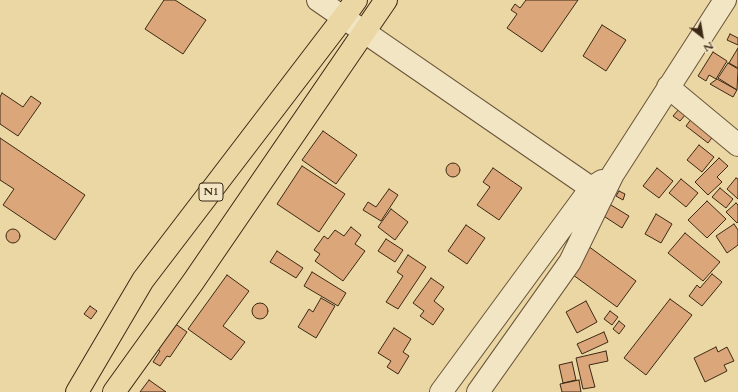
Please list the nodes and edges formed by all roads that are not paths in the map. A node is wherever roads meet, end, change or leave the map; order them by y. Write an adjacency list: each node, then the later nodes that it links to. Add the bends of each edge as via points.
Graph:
1 (318, 0): 5 (street)
2 (356, 0): 5 (highway, N1)
3 (386, 0): 6 (highway)
4 (725, 0): 7 (street)
5 (343, 18): 6 (street); 10 (highway, N1, via 143,280)
6 (364, 31): 9 (street); 11 (highway, via 193,282)
7 (668, 87): 8 (street); 9 (street, via 613,174)
8 (738, 145)
9 (596, 193): 12 (street); 13 (street, via 570,262)
10 (77, 392)
11 (114, 392)
12 (441, 392)
13 (478, 392)

